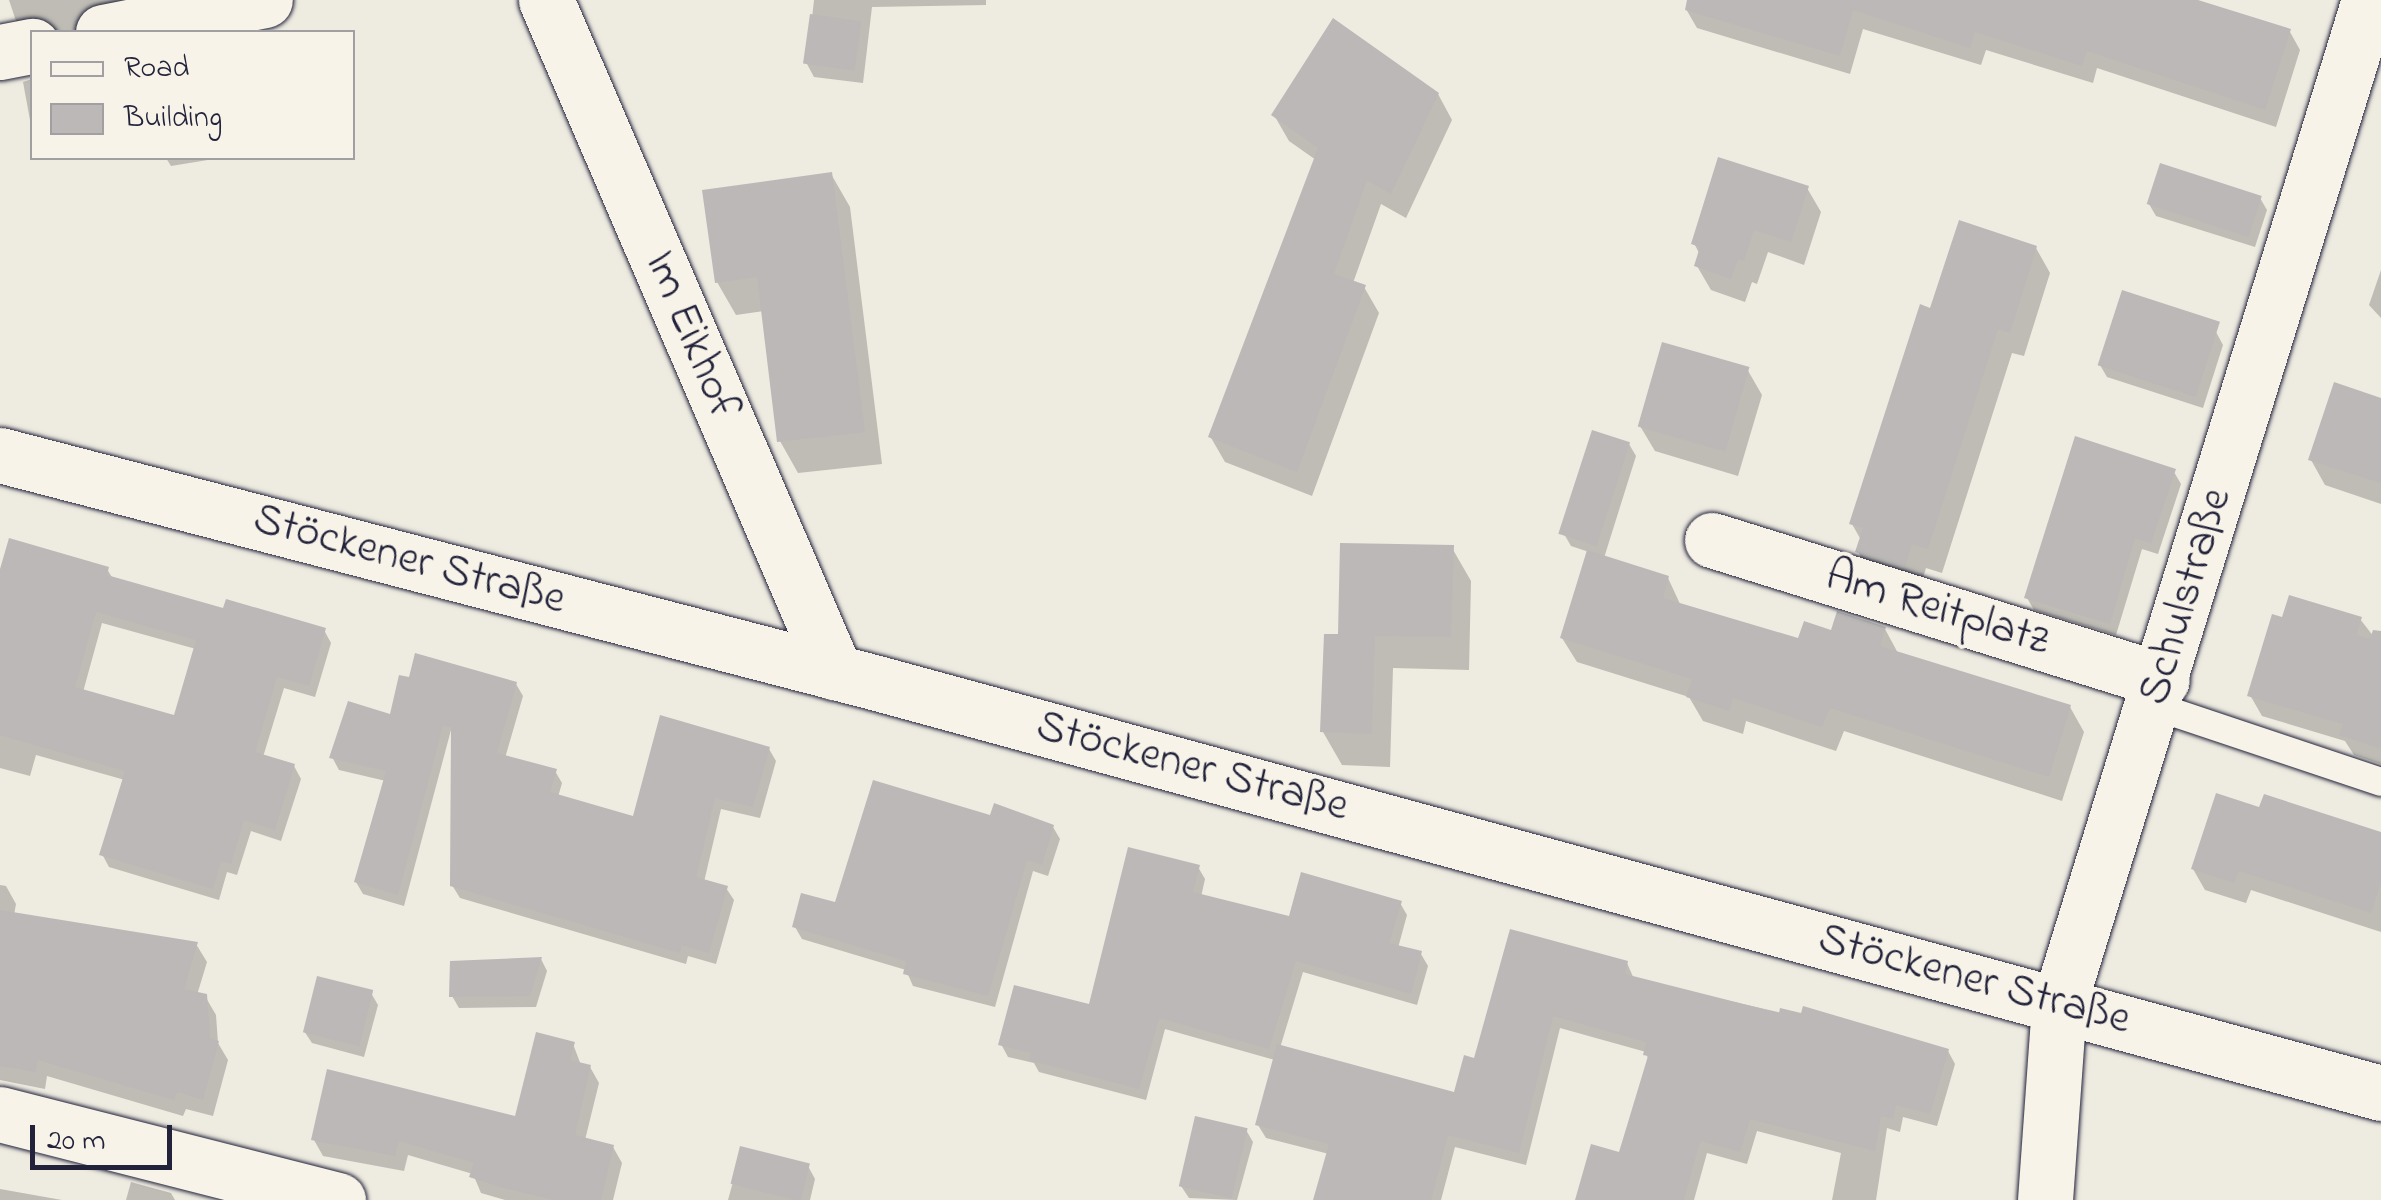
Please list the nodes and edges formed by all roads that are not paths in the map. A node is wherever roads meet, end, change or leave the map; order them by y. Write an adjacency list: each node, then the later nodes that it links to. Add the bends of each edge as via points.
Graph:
1 (265, 0): 4 (street)
2 (546, 0): 9 (street, Im Eikhof)
3 (2370, 0): 10 (street, Schulstraße)
4 (113, 30)
5 (30, 46): 6 (street)
6 (0, 52)
7 (0, 455): 9 (street, Stöckener Straße)
8 (1712, 540): 10 (street, Am Reitplatz)
9 (835, 672): 12 (street, Stöckener Straße)
10 (2158, 693): 11 (lane); 12 (street, Schulstraße)
11 (2381, 782)
12 (2059, 1004): 13 (street, Stöckener Straße); 17 (street, Schulstraße)
13 (2381, 1093)
14 (0, 1114): 15 (street)
15 (266, 1191): 16 (street)
16 (338, 1200)
17 (2044, 1200)

